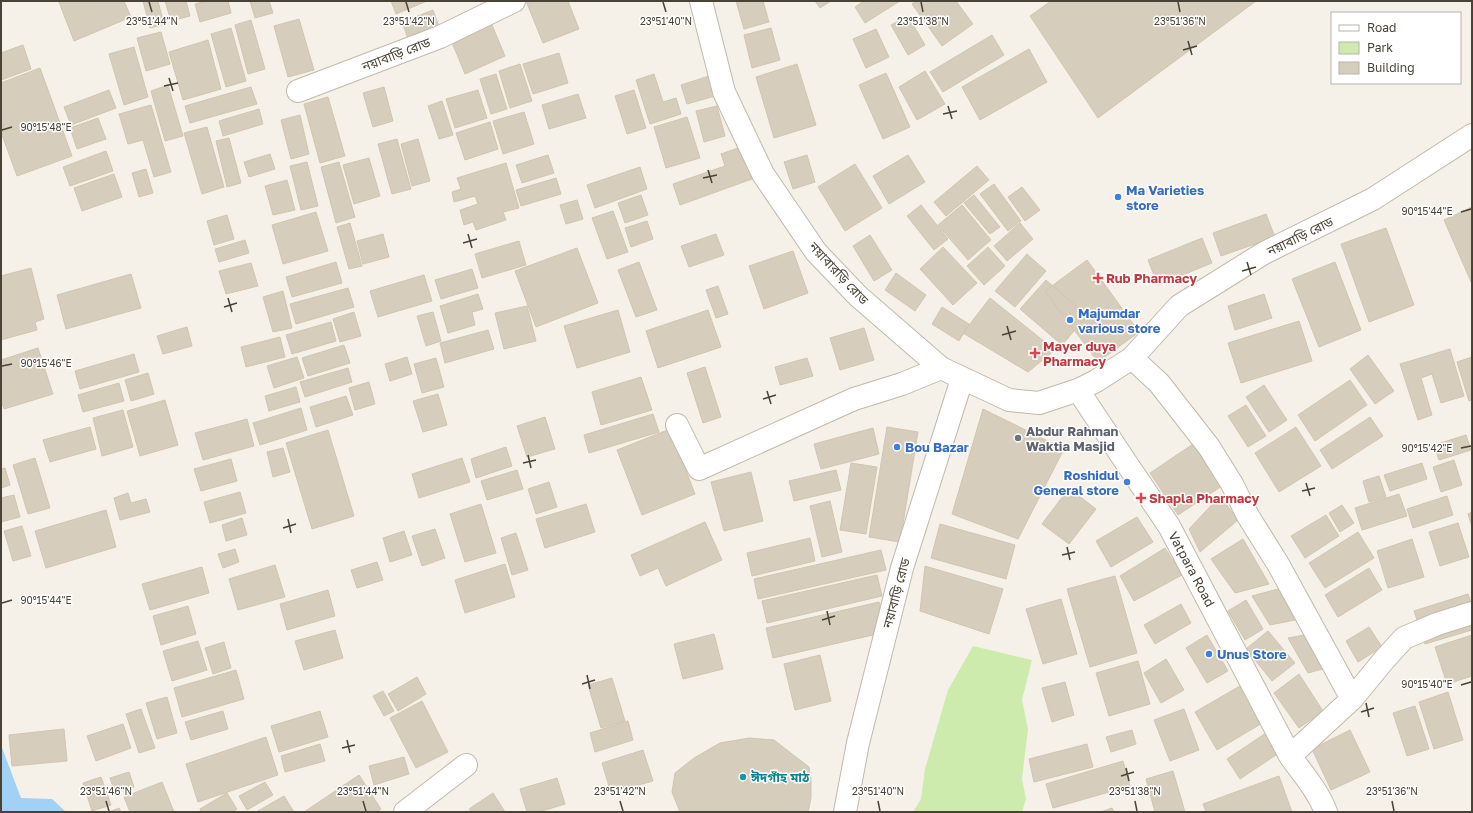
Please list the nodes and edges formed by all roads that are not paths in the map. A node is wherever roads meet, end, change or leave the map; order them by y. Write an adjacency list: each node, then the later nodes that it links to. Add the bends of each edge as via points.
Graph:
1 (514, 1): 3 (street, নয়াবাড়ি রোড, via 440,37)
2 (701, 1): 6 (street, নয়াবারড়ি রোড, via 724,92 763,174 816,252 858,296)
3 (298, 91)
4 (1472, 135): 5 (street, নয়াবাড়ি রোড, via 1373,199 1264,253 1179,306)
5 (1132, 358): 8 (street, নয়াবাড়ি রোড); 11 (street, via 1159,383 1212,453 1278,564)
6 (941, 368): 7 (street, নয়াবারড়ি রোড); 9 (street, via 854,399 699,469)
7 (962, 379): 8 (street, নয়াবারড়ি রোড, via 1009,400 1039,403); 15 (street, নয়াবাড়ি রোড, via 902,568 858,743)
8 (1078, 390): 12 (street, Vatpara Road, via 1169,526)
9 (677, 425)
10 (1472, 613): 11 (street, via 1404,638)
11 (1352, 699): 12 (street)
12 (1290, 756): 16 (street, Vatpara Road, via 1323,803)
13 (466, 765): 14 (street)
14 (405, 812)
15 (845, 812)
16 (1326, 812)

